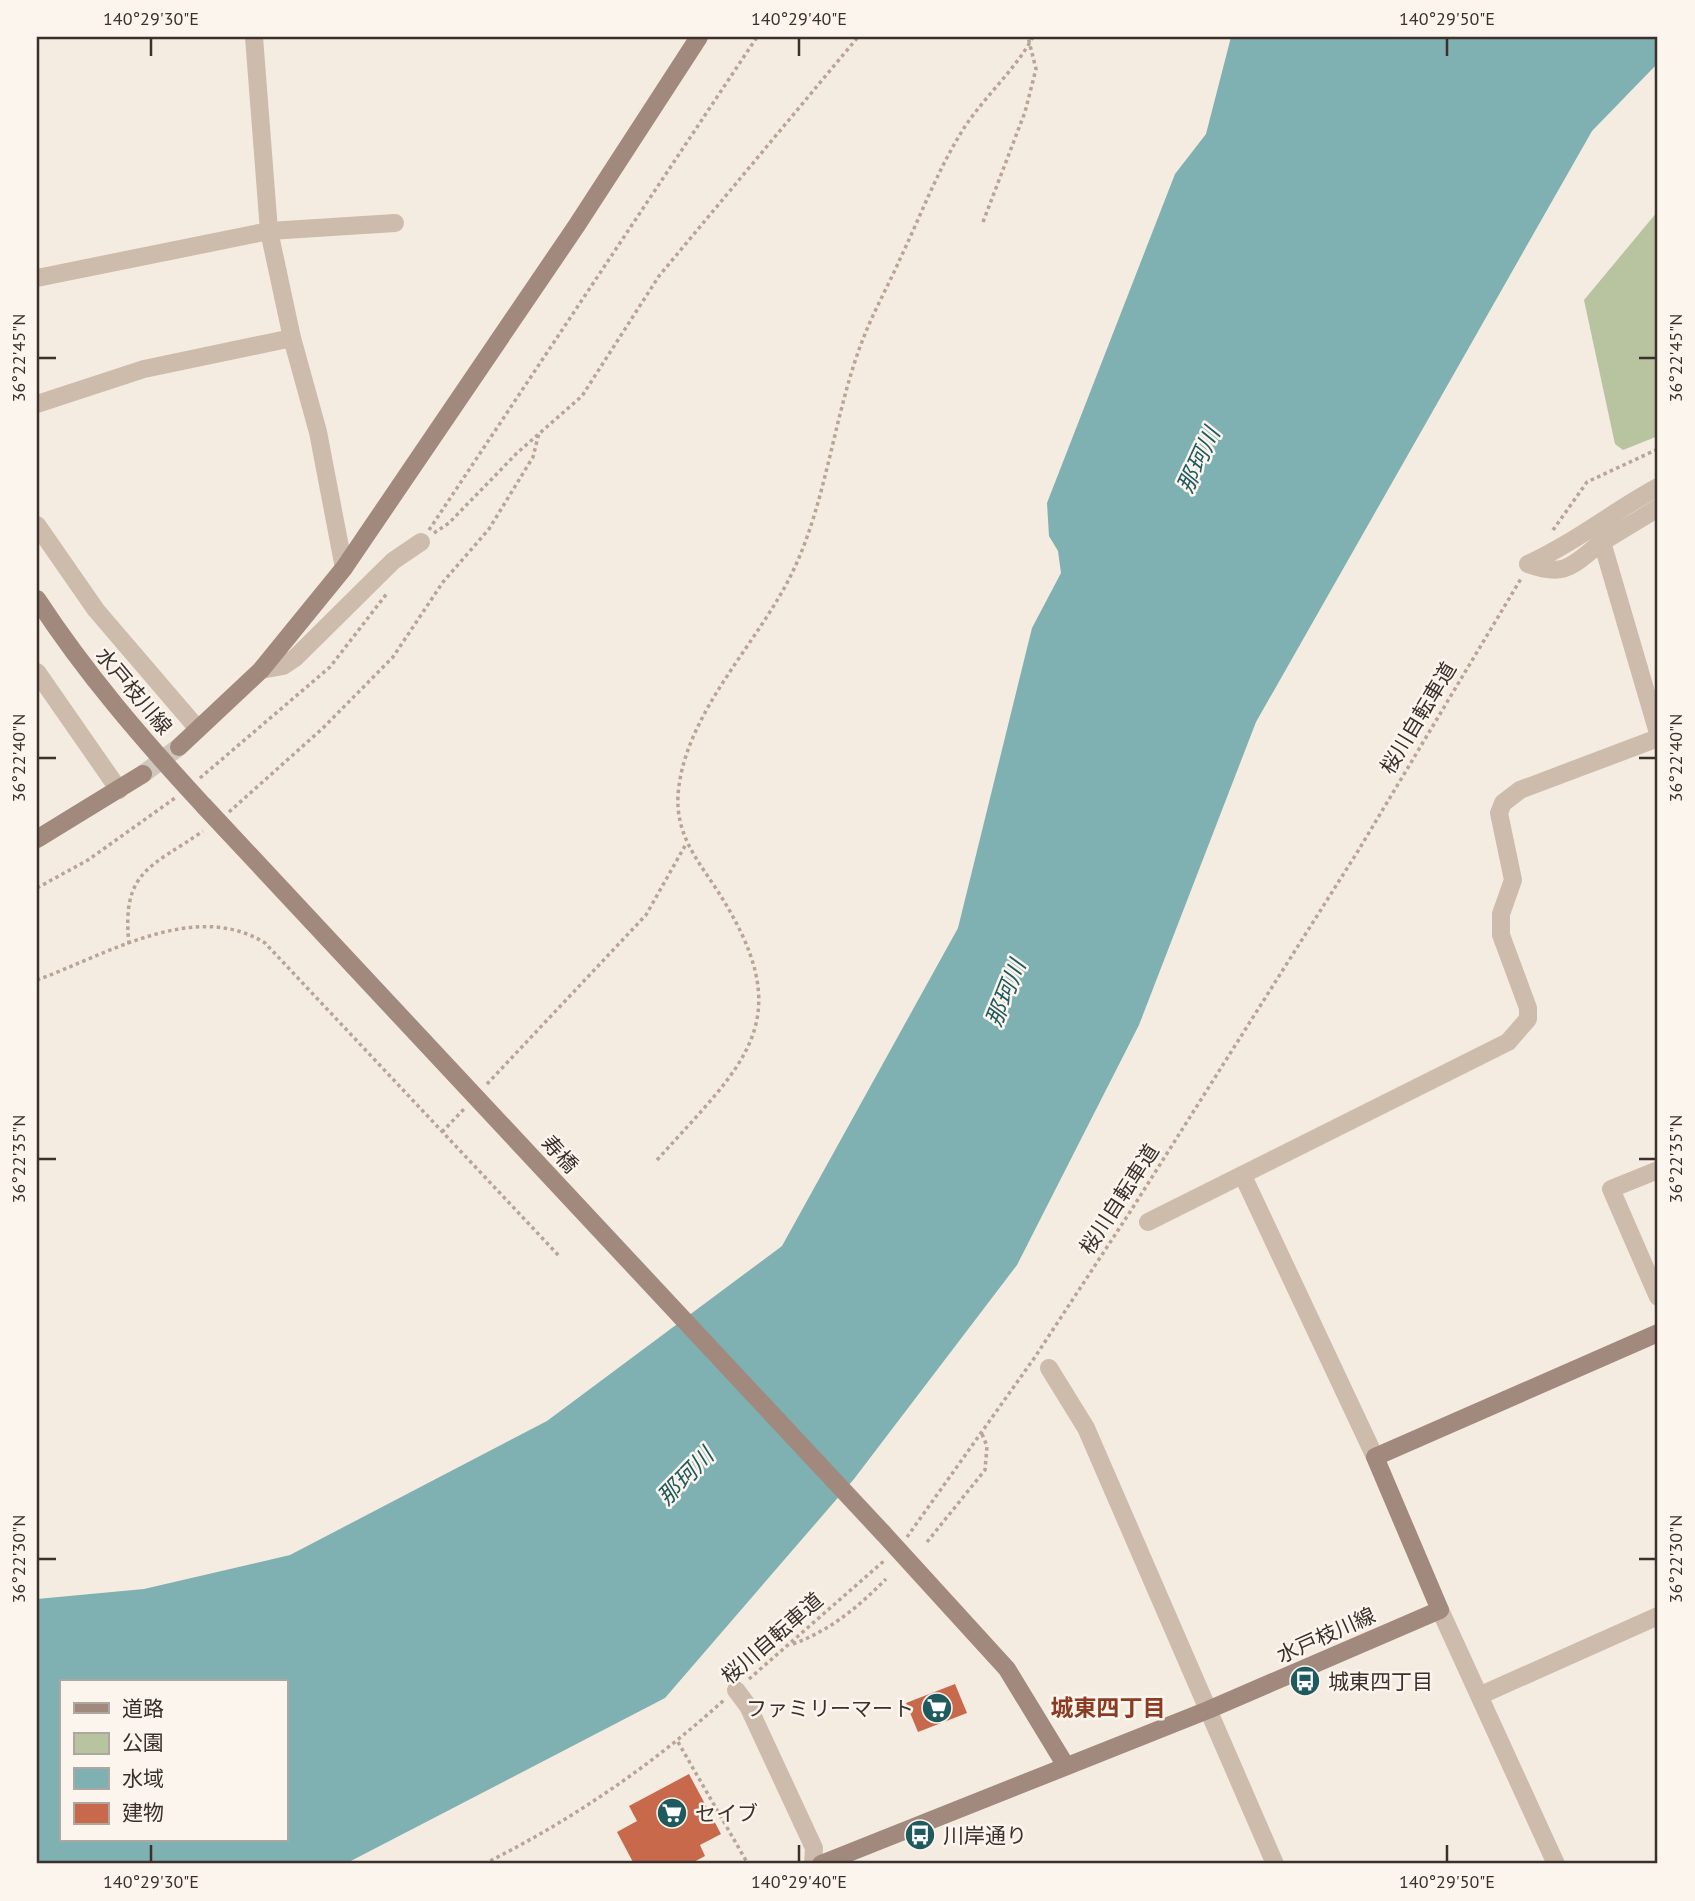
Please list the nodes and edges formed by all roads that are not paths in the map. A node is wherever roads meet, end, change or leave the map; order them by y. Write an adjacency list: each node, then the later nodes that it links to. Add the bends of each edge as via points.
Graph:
1 (254, 37): 4 (street)
2 (699, 37): 13 (main road, via 578,225)
3 (395, 223): 4 (street)
4 (269, 231): 5 (street); 6 (street)
5 (37, 278)
6 (292, 338): 7 (street, via 144,369); 13 (street, via 318,432)
7 (37, 404)
8 (1658, 486): 12 (street, via 1528,564 1552,573 1568,568)
9 (1658, 509): 12 (street)
10 (37, 525): 17 (street, via 96,611)
11 (421, 542): 15 (street, via 393,561 295,658 283,666)
12 (1602, 542): 18 (street)
13 (344, 568): 15 (main road)
14 (37, 599): 22 (main road, 水戸枝川線, via 78,661)
15 (261, 670): 17 (main road)
16 (37, 672): 21 (street)
17 (198, 729): 19 (main road)
18 (1658, 735): 25 (street, via 1520,790 1503,803 1499,813 1513,880 1501,914 1501,935 1528,1008 1528,1019 1508,1042)
19 (179, 747)
20 (144, 774): 21 (main road)
21 (119, 790): 23 (main road)
22 (204, 806): 36 (main road, 寿橋, bridge, via 897,1547 1007,1670)
23 (39, 841)
24 (1658, 1170): 27 (street, via 1611,1189)
25 (1243, 1176): 26 (street); 30 (street)
26 (1148, 1222)
27 (1658, 1297)
28 (1658, 1333): 30 (main road)
29 (1048, 1368): 35 (street, via 1086,1428)
30 (1375, 1457): 31 (main road)
31 (1440, 1610): 34 (street); 35 (main road, 水戸枝川線)
32 (1658, 1616): 34 (street)
33 (736, 1690): 37 (street, via 748,1706 814,1848)
34 (1481, 1695): 40 (street)
35 (1209, 1710): 36 (main road, 水戸枝川線); 39 (street)
36 (1066, 1766): 38 (main road, 水戸枝川線)
37 (813, 1864)
38 (821, 1864)
39 (1275, 1864)
40 (1556, 1864)

